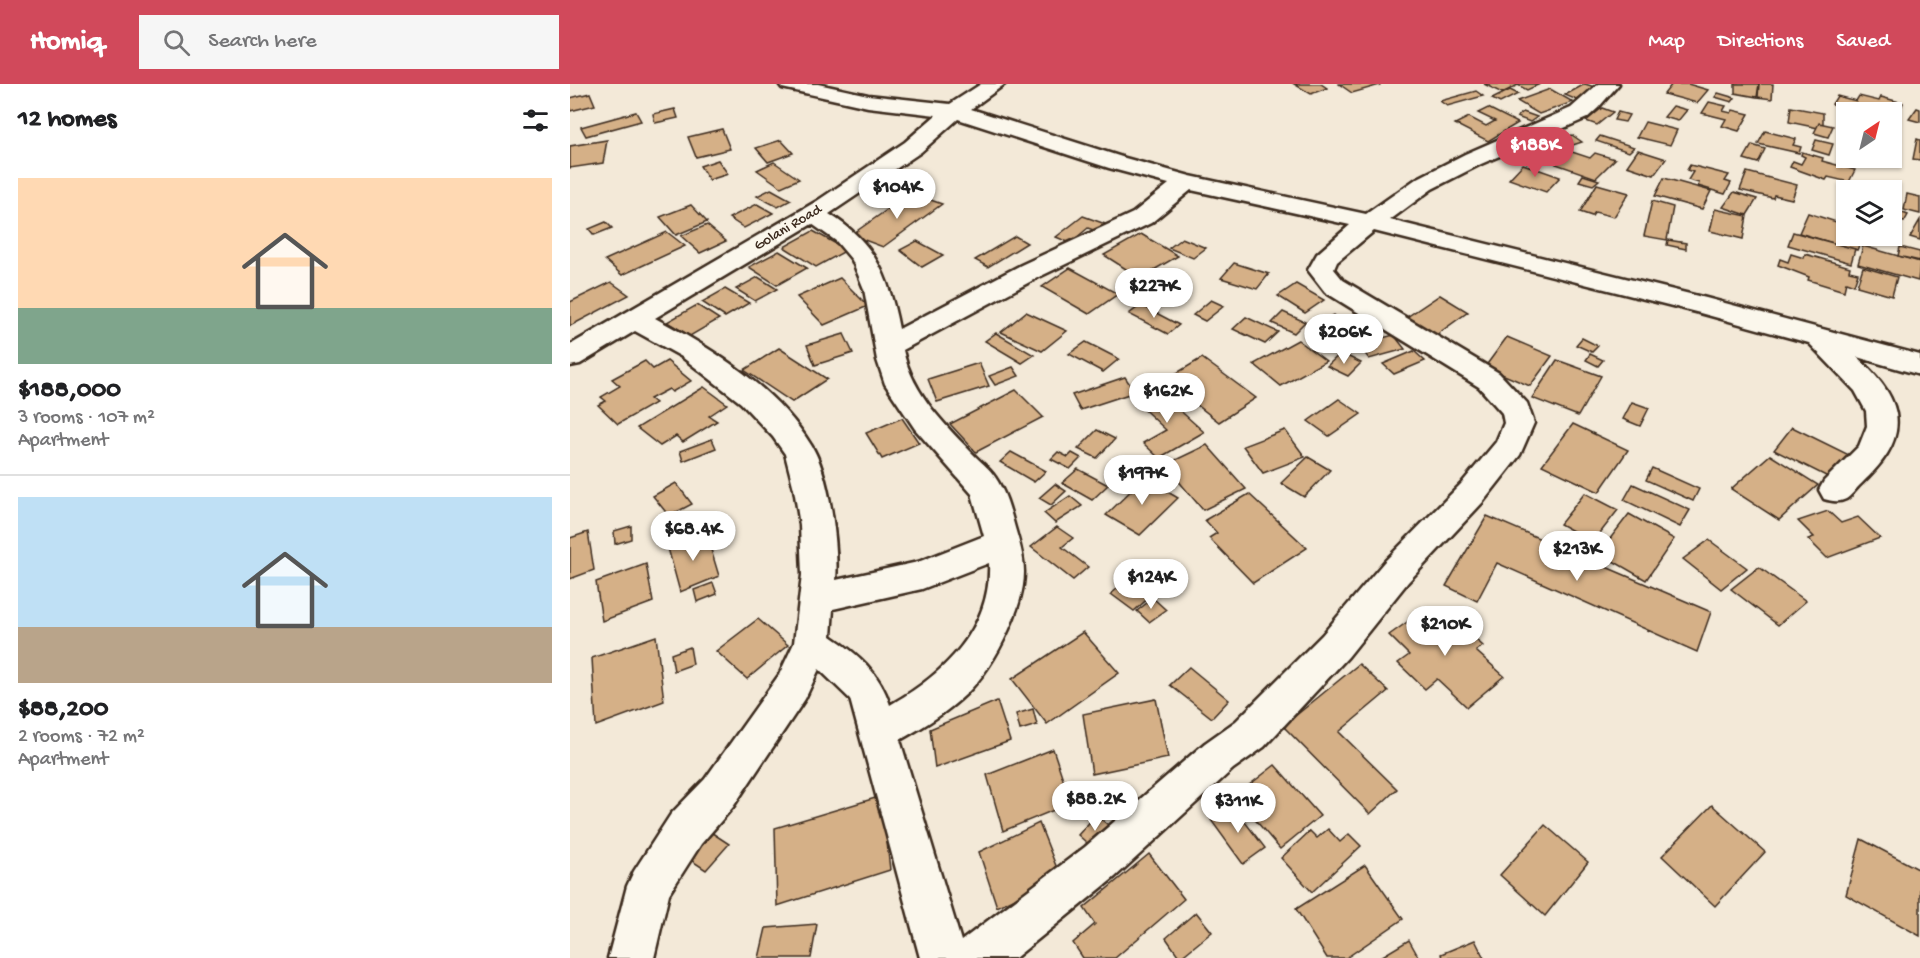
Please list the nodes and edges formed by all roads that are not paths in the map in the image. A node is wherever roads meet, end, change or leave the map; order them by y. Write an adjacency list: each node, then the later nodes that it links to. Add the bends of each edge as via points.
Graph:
1 (789, 84): 4 (street, via 868,101)
2 (995, 84): 4 (street, Golani Road)
3 (1609, 84): 7 (street, via 1578,113 1448,171)
4 (954, 111): 5 (street, via 1117,164); 6 (street, Golani Road, via 913,147)
5 (1187, 182): 7 (street); 10 (street, via 1142,218 1030,271)
6 (812, 214): 8 (street, Golani Road); 10 (street, via 852,242 865,257 876,287)
7 (1368, 222): 9 (street); 20 (street, via 1326,259 1321,270 1334,286 1489,380 1516,410 1520,423 1509,447 1335,646 1250,734 1219,756 1100,862)
8 (635, 319): 11 (street, Golani Road); 15 (street, via 692,350 751,396 784,429 800,452 817,525)
9 (1816, 334): 12 (street); 13 (street, via 1870,387 1878,400 1882,425 1878,443)
10 (888, 346): 14 (street, via 894,372 910,400 987,489)
11 (570, 357)
12 (1920, 365)
13 (1835, 490)
14 (1003, 543): 15 (street, via 922,575); 17 (street, via 1008,582 986,644 968,670 927,705)
15 (818, 598): 16 (street)
16 (812, 643): 17 (street, via 867,692); 18 (street, via 792,687 718,793 686,829 649,886)
17 (877, 733): 19 (street)
18 (631, 958)
19 (943, 958)
20 (976, 958)

